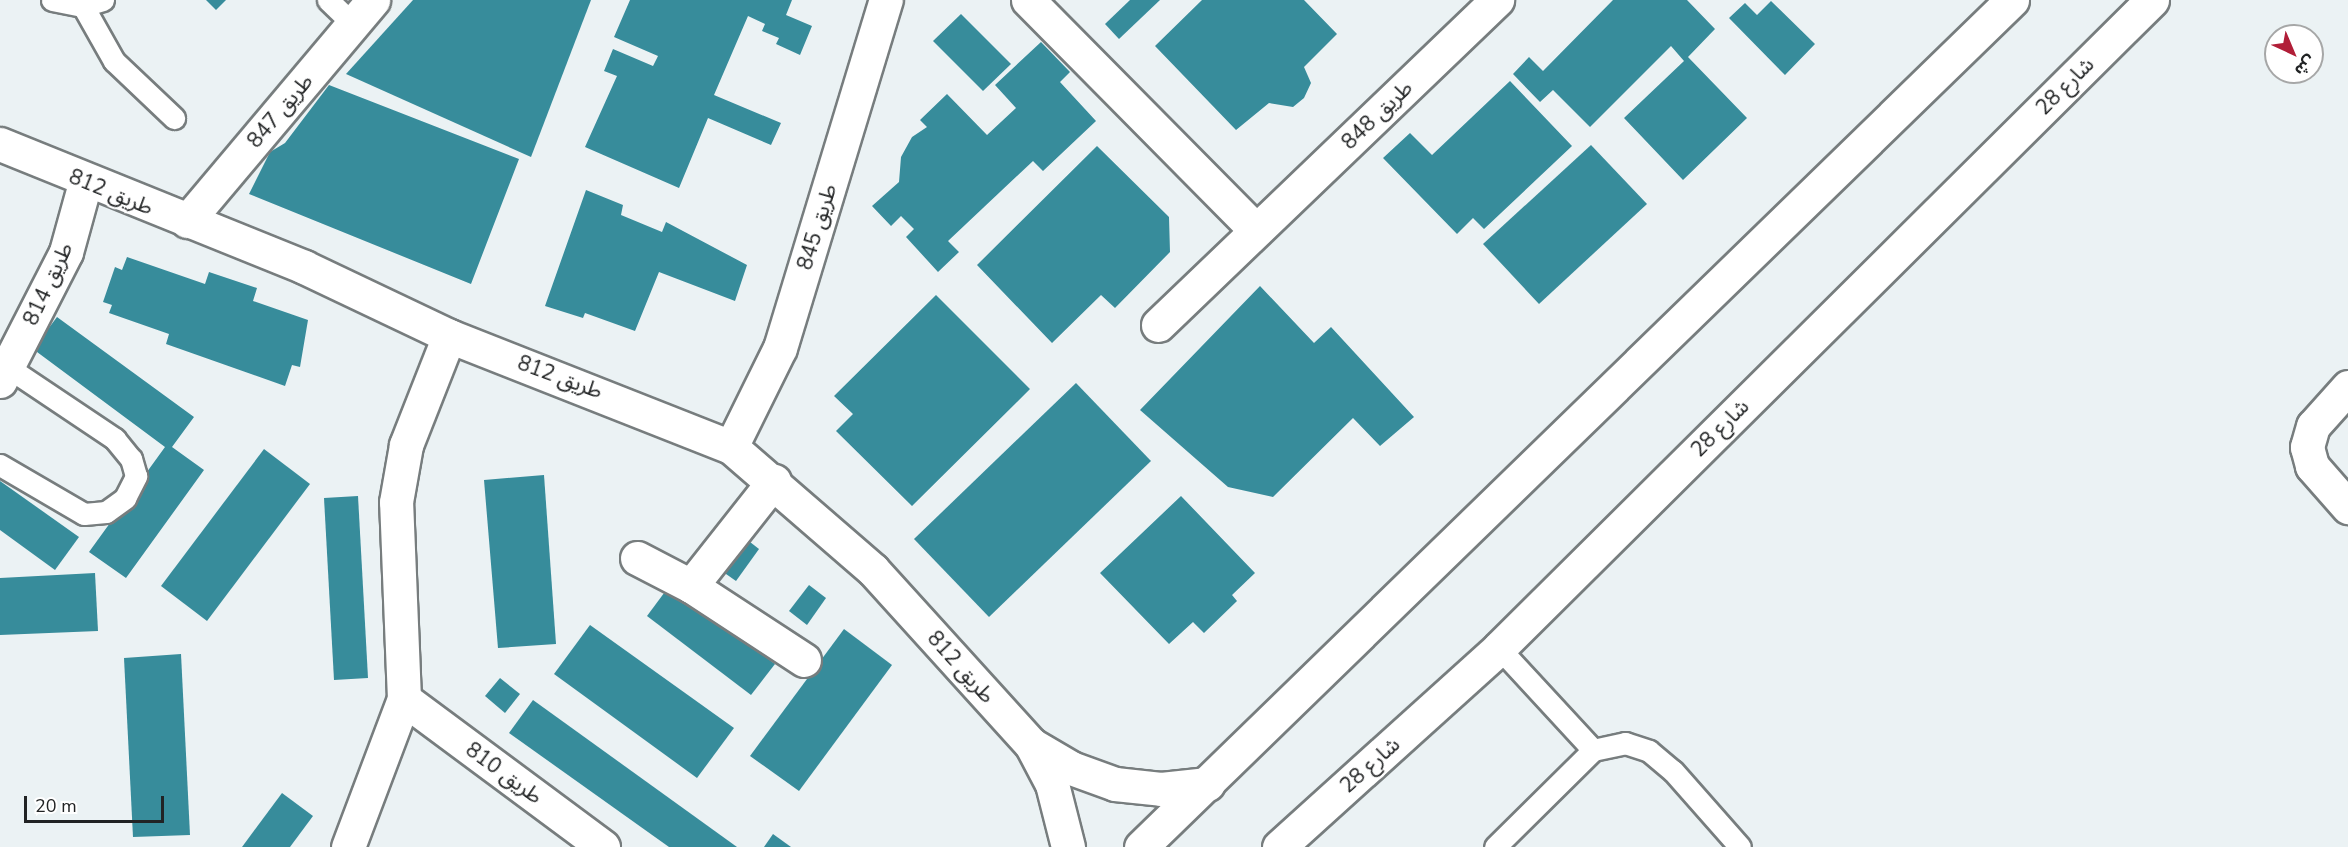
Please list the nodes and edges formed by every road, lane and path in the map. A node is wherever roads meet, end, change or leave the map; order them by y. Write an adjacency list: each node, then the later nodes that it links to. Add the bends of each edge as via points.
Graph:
1 (52, 0): 8 (lane)
2 (328, 0): 9 (lane)
3 (886, 0): 19 (street, طريق 845, via 780,348)
4 (1028, 0): 14 (street)
5 (1497, 0): 14 (street, طريق 848)
6 (2012, 0): 30 (street)
7 (2152, 0): 25 (street, شارع 28)
8 (93, 3): 10 (lane, via 107,52)
9 (363, 12): 13 (street, طريق 847)
10 (174, 118)
11 (0, 144): 12 (street, طريق 812)
12 (85, 183): 13 (street, طريق 812); 17 (street, طريق 814, via 66,252)
13 (187, 221): 16 (street, طريق 812, via 304,267)
14 (1256, 230): 15 (street, طريق 848)
15 (1158, 325)
16 (449, 336): 19 (street, طريق 812); 27 (street, via 406,446 396,502)
17 (4, 374): 20 (lane, via 115,439 131,459 136,476 125,498 106,512 84,514)
18 (2348, 387): 22 (street, via 2313,426 2307,447 2312,466)
19 (731, 447): 21 (street, طريق 812)
20 (0, 465)
21 (774, 481): 24 (street); 28 (street, طريق 812, via 873,570)
22 (2348, 507)
23 (637, 558): 24 (street)
24 (691, 586): 26 (street)
25 (1500, 648): 29 (lane); 35 (street, شارع 28)
26 (804, 660)
27 (404, 699): 31 (street); 32 (street, طريق 810)
28 (1031, 744): 30 (street, طريق 812, via 1071,768 1115,784 1161,789); 33 (street, طريق 812, via 1052,784)
29 (1593, 750): 36 (lane); 37 (lane, via 1625,743 1649,751)
30 (1208, 784): 34 (street)
31 (348, 847)
32 (603, 847)
33 (1068, 847)
34 (1141, 847)
35 (1279, 847)
36 (1495, 847)
37 (1740, 847)

